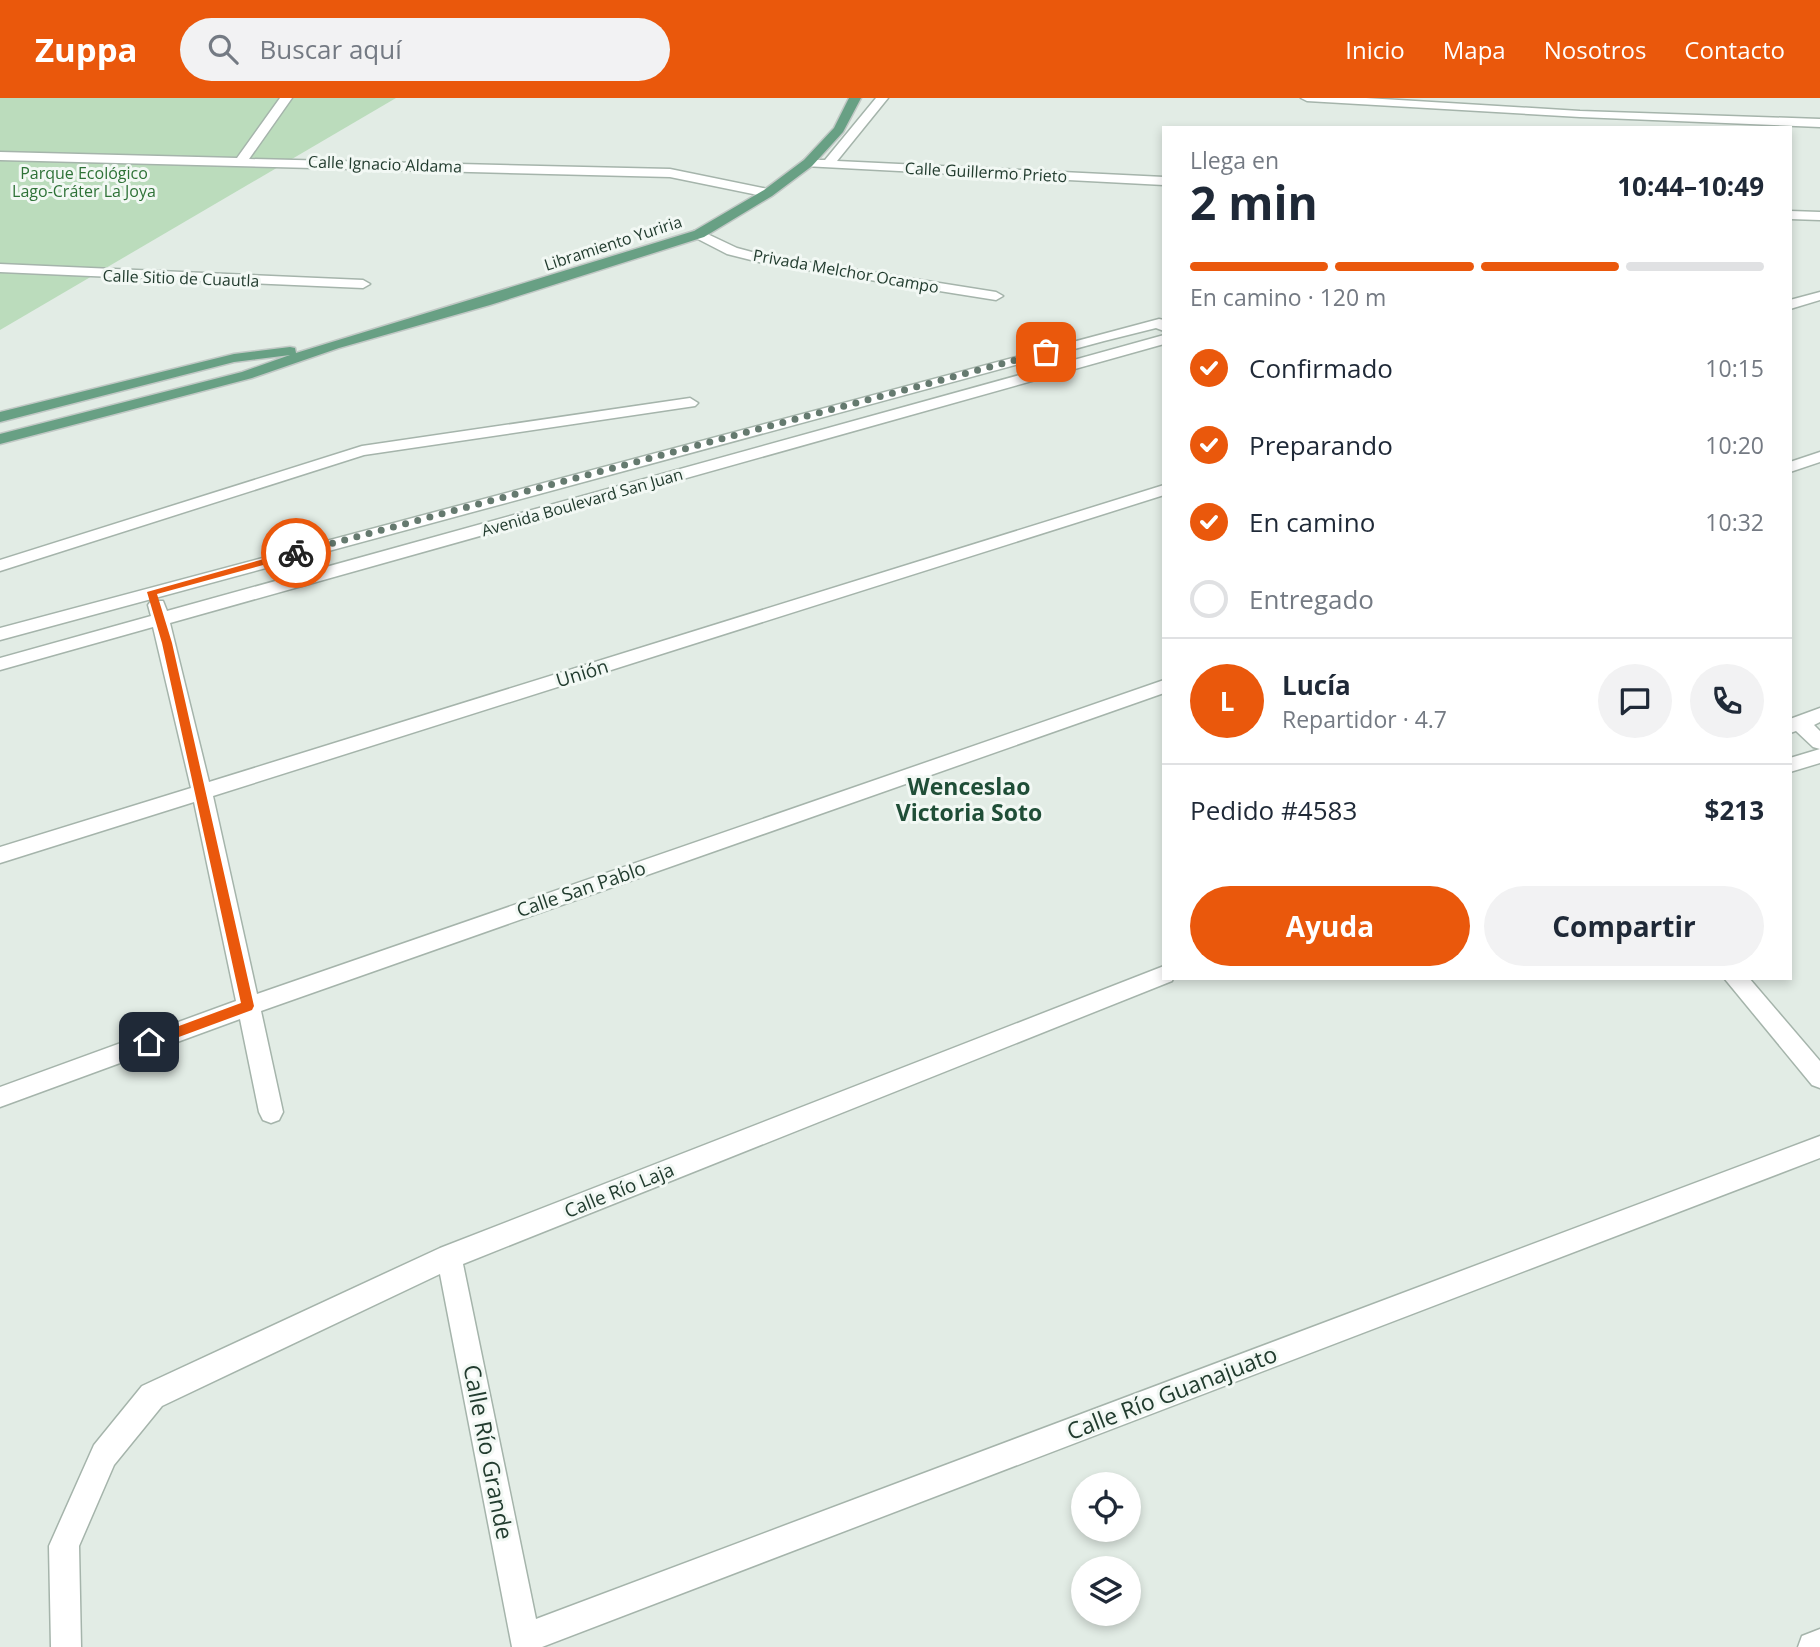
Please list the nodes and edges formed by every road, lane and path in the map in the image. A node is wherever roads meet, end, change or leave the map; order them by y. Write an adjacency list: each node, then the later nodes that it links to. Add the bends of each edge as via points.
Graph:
1 (286, 98): 10 (street)
2 (855, 98): 11 (main road, Libramiento Yuriria, via 839,129)
3 (882, 98): 12 (street)
4 (1307, 98): 6 (street)
5 (1567, 98): 6 (street)
6 (1580, 114): 7 (street); 8 (street)
7 (1820, 123)
8 (1589, 126)
9 (0, 156): 10 (street, Calle Ignacio Aldama)
10 (242, 160): 14 (street, Calle Ignacio Aldama, via 670,173)
11 (808, 163): 12 (street, Calle Guillermo Prieto); 14 (main road, Libramiento Yuriria)
12 (829, 163): 13 (street, Calle Guillermo Prieto)
13 (1162, 181)
14 (768, 193): 17 (main road, Libramiento Yuriria)
15 (1792, 215): 16 (street)
16 (1820, 216)
17 (699, 234): 20 (street, Privada Melchor Ocampo, via 732,251 763,259); 24 (main road, Libramiento Yuriria)
18 (0, 268): 19 (street, Calle Sitio de Cuautla)
19 (363, 284)
20 (996, 296)
21 (1820, 296): 22 (street)
22 (1792, 304)
23 (1162, 330): 32 (street, Avenida Boulevard San Juan); 33 (street, Avenida Boulevard San Juan)
24 (334, 345): 26 (main road, Libramiento Yuriria, via 234,358); 27 (main road, Libramiento Yuriria, via 247,375)
25 (690, 403): 31 (street, via 362,452)
26 (0, 417)
27 (0, 439)
28 (1820, 457): 29 (street)
29 (1792, 466)
30 (1162, 492): 42 (street, Unión)
31 (0, 566)
32 (152, 592): 33 (street); 34 (street, Avenida Boulevard San Juan)
33 (162, 618): 35 (street, Avenida Boulevard San Juan); 42 (street)
34 (0, 634)
35 (0, 664)
36 (1162, 687): 46 (street, Calle San Pablo)
37 (1820, 715): 38 (street)
38 (1795, 725): 39 (street)
39 (1820, 741)
40 (1820, 757): 41 (street)
41 (1792, 764)
42 (201, 792): 43 (street, Unión); 46 (street)
43 (0, 855)
44 (1162, 976): 51 (street, Calle Río Laja)
45 (1737, 980): 47 (street)
46 (248, 1006): 48 (street, Calle San Pablo); 49 (street)
47 (1820, 1077)
48 (0, 1097)
49 (271, 1112)
50 (1820, 1147): 52 (street, Calle Río Guanajuato)
51 (449, 1257): 52 (street, Calle Río Grande); 54 (street, Calle Río Laja, via 152,1396 104,1455 64,1546)
52 (526, 1643)
53 (1820, 1644): 55 (street)
54 (66, 1647)
55 (1814, 1647)

